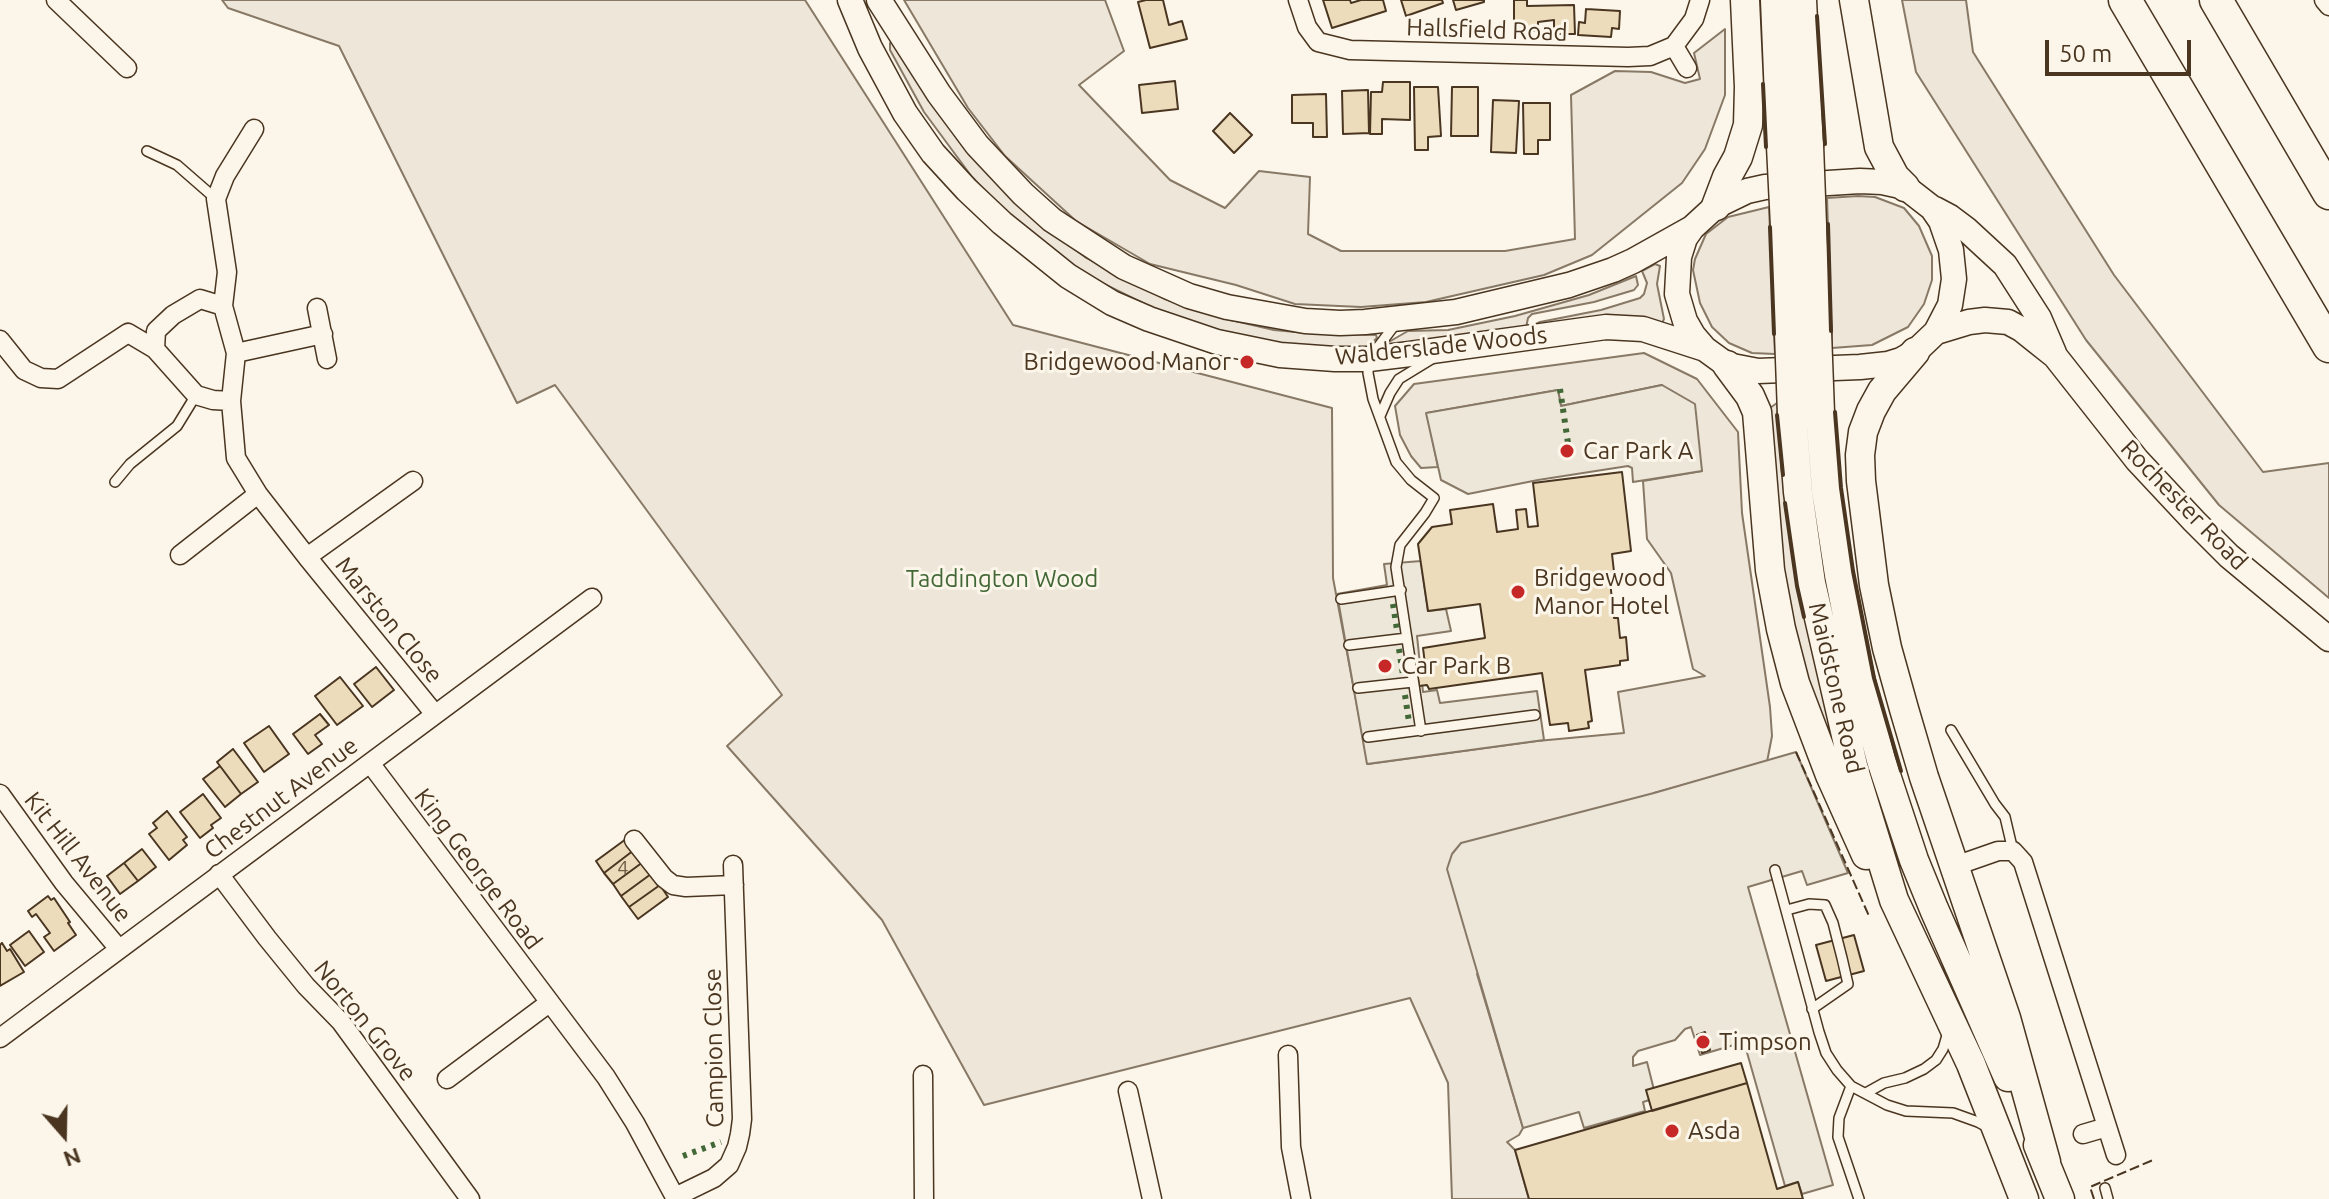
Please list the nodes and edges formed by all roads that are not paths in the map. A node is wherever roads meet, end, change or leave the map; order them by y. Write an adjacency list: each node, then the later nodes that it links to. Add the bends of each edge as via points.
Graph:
1 (56, 0): 16 (street)
2 (850, 0): 43 (street, Walderslade Woods, via 887,80 933,153 1002,223 1068,276 1112,303 1217,342 1280,355)
3 (879, 0): 31 (street, Walderslade Woods, via 977,145 1052,220 1099,252 1157,283 1227,307 1305,321)
4 (1298, 0): 15 (street, Hallsfield Road, via 1318,42 1350,50 1628,57 1650,56)
5 (1700, 0): 15 (street)
6 (1745, 0): 25 (main road, via 1748,125)
7 (1775, 0): 19 (main road)
8 (1802, 0): 19 (main road)
9 (1854, 0): 22 (main road, via 1879,147)
10 (2125, 0): 35 (highway)
11 (2216, 0): 21 (highway)
12 (2240, 0): 21 (highway)
13 (2324, 0): 14 (street)
14 (2329, 6)
15 (1674, 46): 17 (street)
16 (127, 68)
17 (1687, 68)
18 (254, 129): 24 (street)
19 (1795, 145): 27 (main road, Maidstone Road, bridge)
20 (147, 151): 24 (lane, via 177,165)
21 (2303, 151): 23 (highway)
22 (1905, 187): 25 (street, via 1860,181 1765,187); 26 (street)
23 (2329, 193)
24 (216, 199): 29 (street, Marston Close, via 227,272)
25 (1716, 206): 28 (street)
26 (1932, 208): 32 (street, via 1947,235 1954,279 1950,305); 40 (street, Rochester Road, via 1966,229 2005,265 2039,318)
27 (1798, 226): 46 (main road, Maidstone Road, bridge, via 1789,333); 46 (main road, Maidstone Road, bridge, via 1817,332)
28 (1692, 228): 31 (street, Walderslade Woods, via 1620,267 1569,285 1467,310); 41 (street, via 1679,257 1677,294 1693,335)
29 (223, 306): 36 (street, via 200,299 173,315 156,331); 39 (street, Marston Close)
30 (317, 308): 33 (street)
31 (1399, 319): 43 (lane)
32 (1936, 332): 38 (street); 40 (street, Rochester Road, via 1969,322 2008,322)
33 (323, 334): 39 (street); 42 (street)
34 (0, 340): 36 (street, via 24,370 58,379 128,333)
35 (2329, 346)
36 (155, 349): 44 (street)
37 (1448, 349): 41 (street, Walderslade Woods, via 1626,327 1662,334); 43 (street, Walderslade Woods); 47 (lane, via 1399,379)
38 (1915, 352): 41 (street, via 1888,364 1758,371); 70 (main road, via 1871,411 1863,432 1861,481 1887,648 1924,777)
39 (236, 353): 45 (street, Marston Close)
40 (2055, 356): 57 (street, Rochester Road, via 2137,460 2194,521)
41 (1716, 357): 75 (main road, via 1739,380 1757,412 1770,570 1795,683 1877,880)
42 (327, 359)
43 (1369, 359): 47 (lane, via 1369,386)
44 (196, 395): 45 (street); 49 (lane, via 177,426)
45 (231, 401): 50 (street, Marston Close, via 236,458)
46 (1806, 414): 75 (main road, Maidstone Road, via 1798,492 1814,599 1854,770); 92 (main road, via 1881,760 1929,897)
47 (1380, 416): 53 (lane, via 1396,462 1434,498 1400,545 1396,567)
48 (413, 481): 52 (street, Marston Close)
49 (115, 482)
50 (258, 494): 51 (street); 52 (street, Marston Close)
51 (180, 555)
52 (307, 557): 61 (street, Marston Close)
53 (1401, 590): 55 (lane); 56 (lane)
54 (592, 598): 61 (street, Chestnut Avenue)
55 (1341, 599)
56 (1407, 638): 58 (lane); 59 (lane)
57 (2329, 639)
58 (1349, 645)
59 (1413, 682): 60 (lane); 64 (lane)
60 (1358, 688)
61 (434, 713): 66 (street, Chestnut Avenue)
62 (1535, 715): 64 (lane)
63 (1951, 730): 69 (lane, via 2005,817)
64 (1421, 731): 65 (lane)
65 (1368, 737)
66 (370, 763): 73 (street, Chestnut Avenue); 78 (street, King George Road)
67 (0, 794): 77 (street, Kit Hill Avenue)
68 (634, 840): 74 (street, via 673,885)
69 (2013, 851): 70 (street); 88 (street, via 2023,862)
70 (1966, 862): 92 (main road)
71 (733, 865): 74 (street, Campion Close)
72 (1775, 870): 76 (lane)
73 (219, 874): 77 (street, Chestnut Avenue); 95 (street, Norton Grove, via 306,986 341,1022)
74 (734, 885): 94 (street, Campion Close, via 740,1134 729,1165)
75 (1894, 900): 80 (main road, Maidstone Road)
76 (1787, 910): 79 (lane); 79 (lane, via 1825,905 1833,923 1848,984)
77 (119, 949): 81 (street, Chestnut Avenue)
78 (549, 1003): 84 (street); 94 (street, King George Road, via 606,1077)
79 (1812, 1009): 85 (lane, via 1826,1053)
80 (1947, 1011): 87 (lane, via 1947,1037 1936,1060); 89 (main road, Maidstone Road)
81 (0, 1038)
82 (1288, 1055): 98 (street, via 1291,1147)
83 (923, 1075): 96 (street)
84 (447, 1079)
85 (1851, 1086): 87 (lane); 99 (lane, via 1838,1137)
86 (1128, 1091): 97 (street)
87 (1866, 1093): 89 (lane, via 1906,1111 1953,1113)
88 (2107, 1127): 90 (street); 91 (street)
89 (1999, 1134): 100 (main road, Maidstone Road)
90 (2083, 1134)
91 (2116, 1155)
92 (2046, 1162): 101 (main road)
93 (2105, 1188): 102 (lane)
94 (676, 1198)
95 (470, 1199)
96 (924, 1199)
97 (1152, 1199)
98 (1301, 1199)
99 (1859, 1199)
100 (2024, 1199)
101 (2060, 1199)
102 (2108, 1199)

